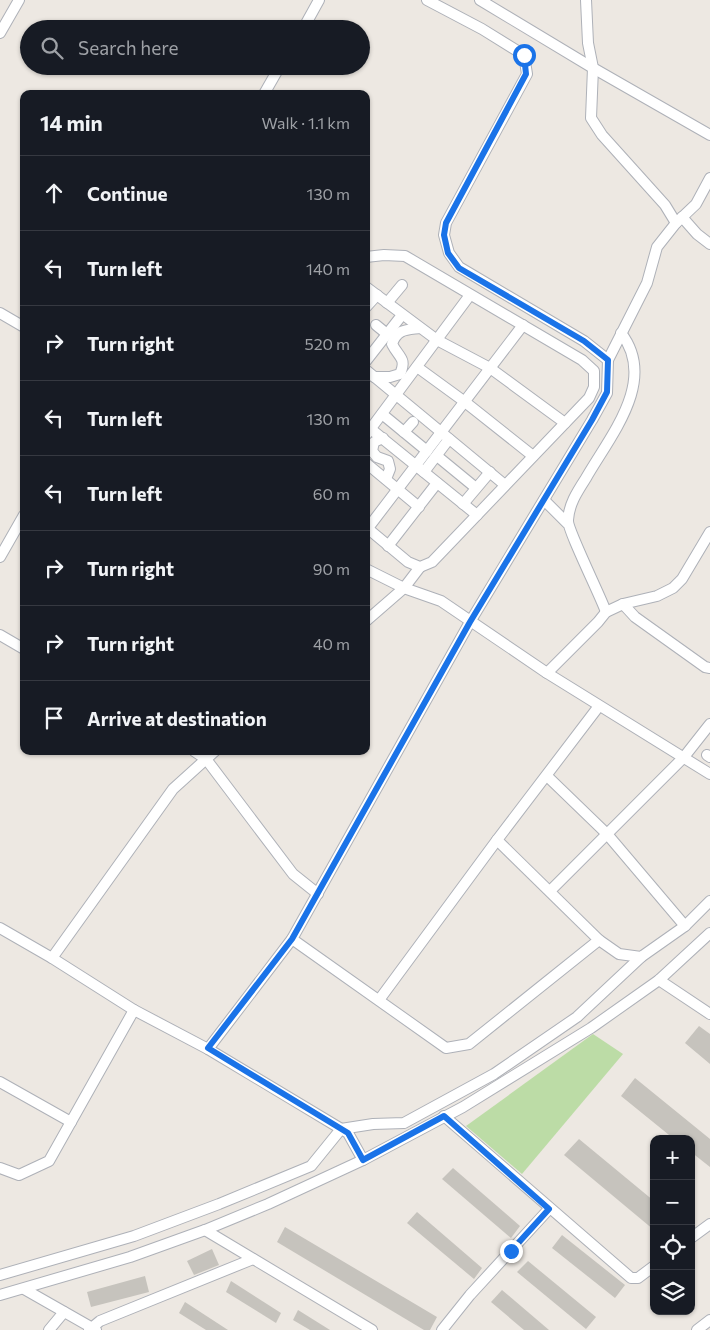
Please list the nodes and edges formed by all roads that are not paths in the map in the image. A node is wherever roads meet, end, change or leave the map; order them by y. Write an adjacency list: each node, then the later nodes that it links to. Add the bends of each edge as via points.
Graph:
1 (18, 0): 7 (street)
2 (319, 0): 6 (street)
3 (427, 0): 32 (street, via 524,55 526,74 452,210 444,235 448,253 459,268 584,341)
4 (480, 0): 8 (street)
5 (586, 0): 8 (street)
6 (307, 20)
7 (0, 32)
8 (593, 68): 11 (street); 13 (street, via 591,118 602,135)
9 (275, 75): 10 (street)
10 (266, 90)
11 (710, 135)
12 (710, 178): 13 (street, via 696,204)
13 (679, 220): 14 (street); 28 (street, via 657,247 646,283)
14 (710, 244)
15 (370, 257): 19 (street, via 405,256)
16 (402, 285): 21 (street)
17 (370, 290): 18 (street)
18 (376, 295): 20 (street); 21 (street)
19 (470, 295): 26 (street); 30 (street)
20 (370, 302)
21 (387, 303): 23 (street)
22 (0, 313): 24 (street)
23 (402, 315): 27 (street); 29 (street)
24 (20, 324)
25 (376, 325): 29 (street)
26 (523, 325): 34 (street); 40 (street, via 582,360 594,371 594,387 589,398)
27 (420, 328): 30 (street); 35 (street, via 395,336 392,344 404,365 400,374 390,377)
28 (622, 333): 32 (street); 61 (street, via 629,342 636,369 634,389 625,412 570,504)
29 (387, 334): 31 (street)
30 (437, 340): 33 (street); 34 (street)
31 (370, 356)
32 (608, 360): 56 (street, via 607,392)
33 (417, 367): 36 (street); 37 (street)
34 (490, 368): 37 (street); 40 (street)
35 (370, 374): 36 (street)
36 (396, 395): 38 (street); 44 (street)
37 (465, 402): 44 (street); 47 (street)
38 (382, 414): 41 (street); 43 (street)
39 (413, 422): 43 (street)
40 (565, 423): 47 (street)
41 (370, 427)
42 (370, 430): 45 (street)
43 (404, 432): 46 (street)
44 (445, 436): 46 (street); 50 (street)
45 (382, 438): 49 (street); 51 (street, via 374,442 372,451 373,455 385,459 390,465)
46 (432, 453): 49 (street); 54 (street, via 456,466)
47 (533, 456): 53 (street)
48 (370, 466): 51 (street)
49 (420, 469): 52 (street); 55 (street)
50 (490, 472): 53 (street); 54 (street)
51 (386, 479): 55 (street)
52 (437, 483): 57 (street); 58 (street)
53 (506, 485): 59 (street)
54 (476, 488): 57 (street)
55 (398, 489): 58 (street); 62 (street)
56 (544, 500): 61 (street); 73 (street)
57 (463, 504): 59 (street)
58 (419, 507): 65 (street)
59 (477, 515): 67 (street, via 432,562)
60 (20, 522): 66 (street)
61 (568, 523): 71 (street)
62 (370, 524)
63 (370, 531): 65 (street)
64 (710, 532): 70 (street, via 682,579 673,588 657,596)
65 (388, 546): 67 (street)
66 (0, 557)
67 (420, 567): 69 (street)
68 (370, 571): 69 (street)
69 (404, 588): 72 (street); 73 (street, via 441,601)
70 (623, 604): 71 (street); 76 (street, via 635,616)
71 (606, 612): 77 (street)
72 (370, 618)
73 (470, 622): 77 (street); 89 (street)
74 (0, 635): 75 (street)
75 (20, 647)
76 (710, 668)
77 (547, 673): 78 (street)
78 (599, 706): 82 (street); 85 (street)
79 (710, 724): 82 (street)
80 (200, 755): 83 (street)
81 (210, 755): 83 (street)
82 (684, 757): 84 (street); 86 (street)
83 (206, 759): 89 (street, via 292,874); 97 (street, via 172,789)
84 (710, 774)
85 (547, 776): 86 (street); 87 (street)
86 (607, 834): 88 (street); 91 (street)
87 (497, 840): 88 (street); 99 (street)
88 (550, 891): 95 (street)
89 (318, 894): 94 (street)
90 (710, 902): 91 (street)
91 (685, 926): 96 (street)
92 (0, 928): 97 (street)
93 (709, 937): 98 (street)
94 (292, 939): 99 (street); 102 (street)
95 (599, 940): 96 (street, via 619,954); 99 (street, via 469,1044 446,1048)
96 (641, 957): 106 (street, via 577,1017 494,1074 404,1123)
97 (52, 958): 100 (street)
98 (659, 980): 101 (street); 104 (street, via 591,1028)
99 (379, 1000)
100 (134, 1010): 102 (street); 105 (street)
101 (710, 1014)
102 (208, 1048): 106 (street)
103 (0, 1082): 105 (street)
104 (444, 1116): 107 (street); 109 (street)
105 (71, 1122): 108 (street, via 49,1161 19,1175)
106 (341, 1129): 107 (street, via 348,1133); 115 (street, via 311,1166 134,1236)
107 (363, 1160): 111 (street)
108 (0, 1168)
109 (549, 1209): 114 (street, via 631,1278 638,1278); 123 (street)
110 (710, 1224): 112 (street)
111 (205, 1230): 113 (street); 116 (street)
112 (695, 1235)
113 (253, 1259): 120 (street, via 100,1321); 122 (street)
114 (650, 1269)
115 (0, 1275)
116 (24, 1289): 117 (street); 118 (street)
117 (0, 1295)
118 (64, 1312): 120 (street); 121 (street)
119 (710, 1320): 124 (street)
120 (92, 1329)
121 (49, 1330)
122 (372, 1330)
123 (442, 1330)
124 (698, 1330)

